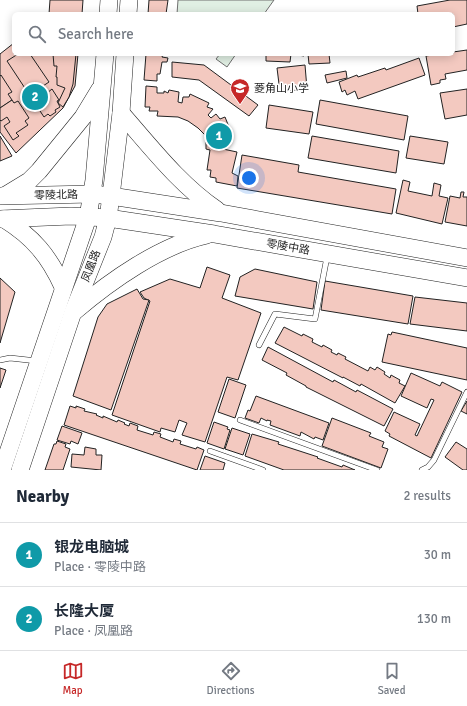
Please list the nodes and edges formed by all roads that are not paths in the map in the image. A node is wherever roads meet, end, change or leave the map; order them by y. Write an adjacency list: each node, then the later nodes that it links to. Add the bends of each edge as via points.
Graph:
1 (109, 0): 3 (main road)
2 (130, 0): 4 (main road)
3 (108, 12)
4 (128, 12)
5 (105, 56): 7 (main road, 凤凰路)
6 (125, 56): 8 (main road, 凤凰路)
7 (102, 85): 9 (main road, 凤凰路); 10 (main road, via 75,128 39,171)
8 (121, 113): 11 (main road, 凤凰路); 12 (main road, via 183,183)
9 (92, 194): 10 (main road, 零陵北路); 11 (main road, 零陵北路); 13 (main road, 凤凰路)
10 (2, 196)
11 (112, 196): 12 (main road, 零陵中路); 14 (main road, 凤凰路)
12 (221, 213): 18 (main road, 零陵中路)
13 (88, 217): 14 (main road, 零陵北路); 15 (main road, 零陵北路); 20 (main road, 凤凰路)
14 (108, 218): 16 (main road, 零陵中路); 21 (main road, 凤凰路)
15 (2, 219): 20 (main road, via 18,228 40,249)
16 (214, 234): 17 (main road, 零陵中路); 21 (main road, via 183,242 153,257 103,288)
17 (328, 254): 19 (main road, 零陵中路); 22 (lane, via 315,319 275,314)
18 (467, 258)
19 (467, 278)
20 (63, 287): 24 (main road, 凤凰路)
21 (73, 312): 29 (main road, 凤凰路)
22 (259, 345)
23 (0, 360): 24 (lane, via 10,358)
24 (38, 361): 28 (main road, 凤凰路)
25 (467, 392): 32 (lane, via 434,460)
26 (240, 420): 31 (lane)
27 (210, 451): 30 (lane)
28 (2, 470)
29 (20, 470)
30 (264, 470)
31 (377, 470)
32 (422, 470)

